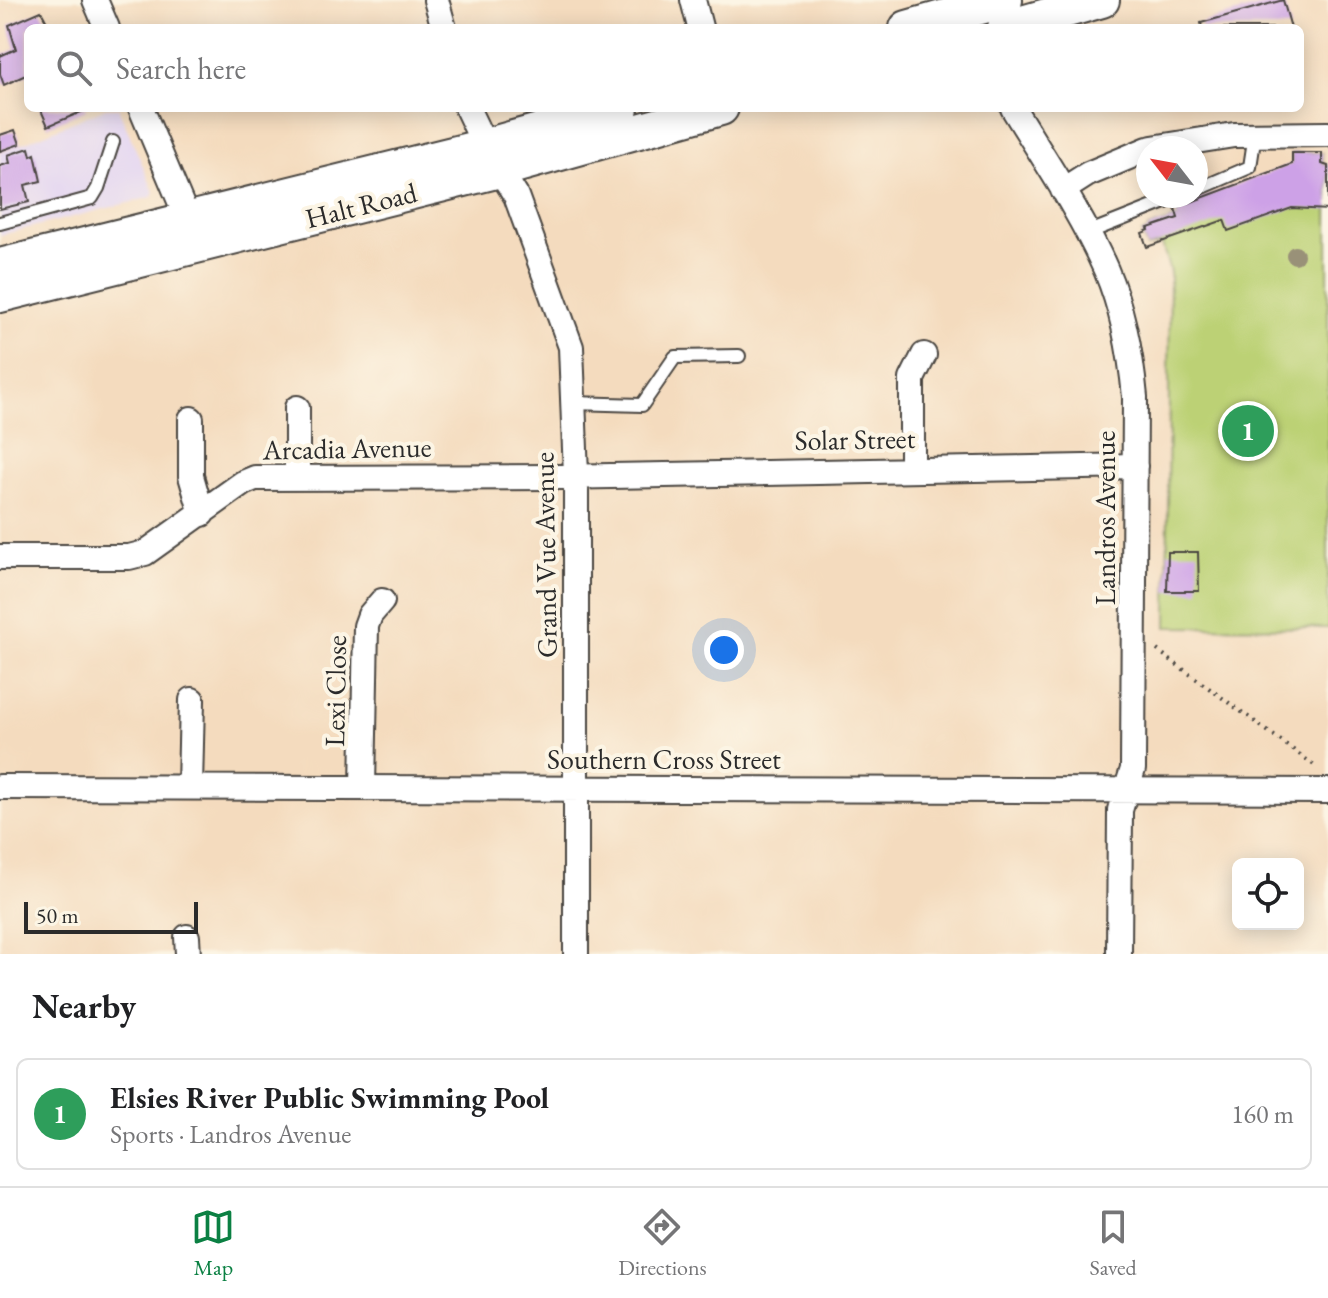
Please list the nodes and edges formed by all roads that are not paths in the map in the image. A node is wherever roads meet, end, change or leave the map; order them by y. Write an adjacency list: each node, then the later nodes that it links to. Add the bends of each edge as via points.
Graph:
1 (95, 0): 7 (street)
2 (436, 0): 8 (street)
3 (693, 0): 9 (street)
4 (1005, 0): 6 (street)
5 (1102, 0): 11 (street)
6 (963, 14): 10 (street)
7 (105, 24)
8 (443, 24)
9 (699, 24)
10 (923, 24)
11 (1019, 24)
12 (143, 112): 27 (street)
13 (469, 112): 22 (street, Grand Vue Avenue)
14 (611, 112): 22 (street, Halt Road)
15 (703, 112): 22 (street, Halt Road)
16 (1015, 112): 24 (street, Landros Avenue)
17 (1255, 134): 18 (street); 19 (street); 23 (lane, via 1250,167)
18 (1328, 134)
19 (1208, 138)
20 (113, 142): 26 (lane, via 92,198)
21 (1136, 155): 24 (street)
22 (492, 158): 27 (street, Halt Road); 33 (street, Grand Vue Avenue, via 518,202 568,337)
23 (1208, 185)
24 (1063, 190): 28 (street, Landros Avenue)
25 (1151, 208): 28 (lane)
26 (0, 223)
27 (194, 232): 29 (street, Halt Road); 30 (street, Halt Road)
28 (1087, 233): 36 (street, Landros Avenue, via 1126,335 1135,397)
29 (0, 266)
30 (0, 295)
31 (924, 355): 37 (street, via 912,379)
32 (739, 356): 33 (lane, via 675,357 642,405)
33 (573, 403): 38 (street, Grand Vue Avenue)
34 (297, 408): 39 (street)
35 (191, 419): 40 (street, via 191,476)
36 (1135, 466): 37 (street, Solar Street); 49 (street, Landros Avenue, via 1133,769)
37 (912, 468): 38 (street, Solar Street)
38 (576, 475): 39 (street, Arcadia Avenue); 48 (street, Grand Vue Avenue)
39 (297, 476): 40 (street, Arcadia Avenue, via 249,480)
40 (202, 514): 41 (street, Arcadia Avenue, via 157,547 129,557)
41 (0, 557)
42 (382, 601): 47 (street, Lexi Close, via 366,626)
43 (192, 700): 46 (street)
44 (1327, 782): 49 (street, Southern Cross Street)
45 (0, 787): 46 (street, Southern Cross Street)
46 (190, 787): 47 (street, Southern Cross Street)
47 (363, 788): 48 (street, Southern Cross Street)
48 (577, 788): 49 (street, Southern Cross Street); 50 (street, Grand Vue Avenue)
49 (1127, 790): 51 (street, Landros Avenue, via 1120,810)
50 (576, 954)
51 (1119, 954)

